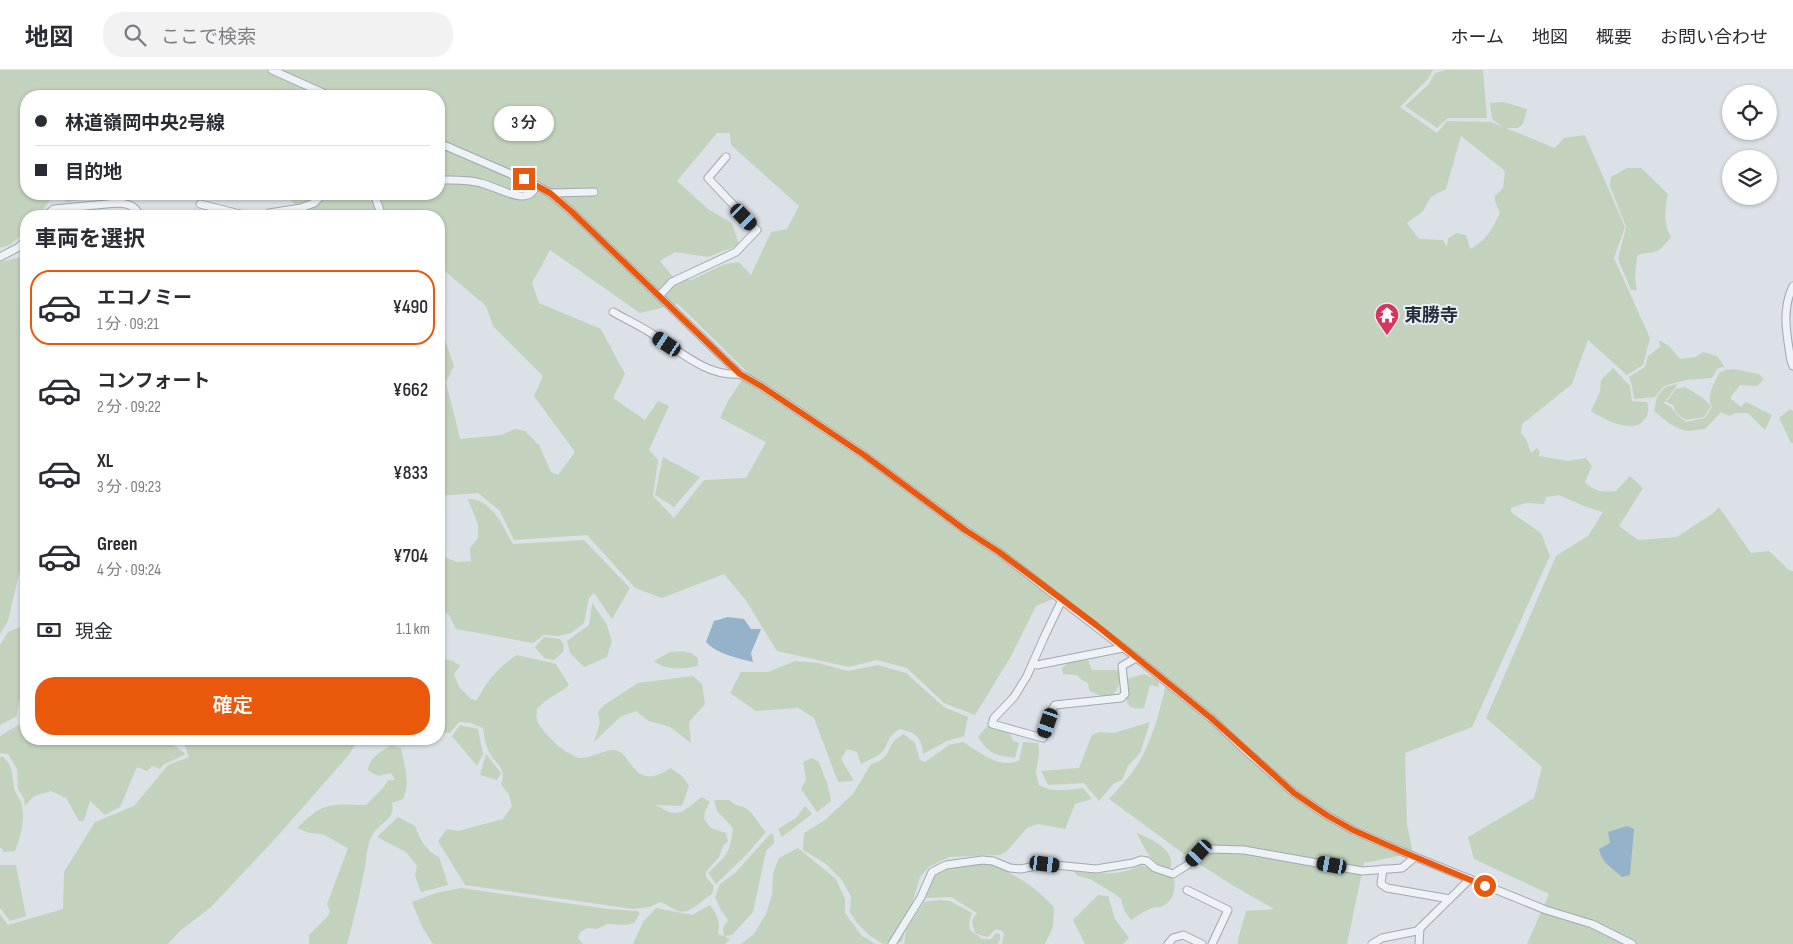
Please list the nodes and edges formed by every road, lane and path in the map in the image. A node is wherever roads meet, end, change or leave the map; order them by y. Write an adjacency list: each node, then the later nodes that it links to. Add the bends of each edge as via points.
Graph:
1 (272, 70): 2 (street)
2 (317, 90)
3 (445, 146): 6 (street)
4 (726, 157): 18 (street, via 708,178 757,230 736,252 672,282)
5 (445, 180): 6 (street, via 467,180 520,196 534,191)
6 (536, 185): 8 (street)
7 (594, 192): 8 (street)
8 (550, 193): 18 (street)
9 (317, 200): 14 (street)
10 (200, 204): 13 (street)
11 (53, 210): 12 (street, via 117,203 134,206)
12 (136, 210)
13 (224, 210)
14 (290, 210)
15 (20, 246): 16 (street)
16 (0, 257)
17 (1793, 286): 20 (street, via 1787,301 1785,322)
18 (659, 296): 21 (street)
19 (613, 312): 21 (street, via 698,364 727,375)
20 (1793, 366)
21 (740, 374): 22 (street, via 864,455)
22 (1062, 600): 23 (street); 25 (street)
23 (1123, 648): 24 (street); 25 (street, via 1037,665)
24 (1136, 658): 25 (street, via 1122,666 1125,694 1121,698 1055,705 1043,738 992,724 1014,697); 26 (street, via 1211,718 1294,793 1353,830)
25 (1033, 663)
26 (1415, 857): 27 (street, via 1402,868); 28 (street)
27 (1383, 869): 30 (street, via 1381,884 1387,888); 33 (street, via 1362,871 1244,850 1212,849 1199,853 1173,874 1141,860 1096,869 1045,864 1022,869 982,860 946,865 932,872 921,897)
28 (1470, 880): 30 (street); 38 (street, via 1592,924)
29 (1187, 890): 36 (street, via 1228,910)
30 (1450, 899): 31 (street)
31 (1420, 928): 32 (street, via 1382,938); 37 (street)
32 (1378, 943)
33 (892, 944)
34 (1168, 944): 35 (street, via 1173,938 1183,935)
35 (1202, 944)
36 (1212, 944)
37 (1419, 944)
38 (1632, 944)

